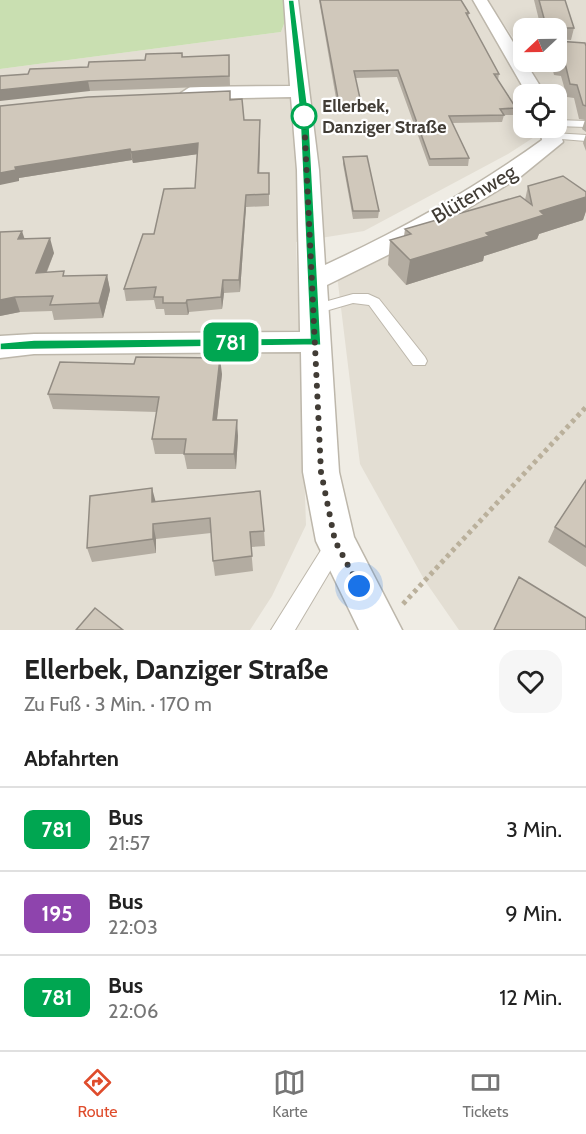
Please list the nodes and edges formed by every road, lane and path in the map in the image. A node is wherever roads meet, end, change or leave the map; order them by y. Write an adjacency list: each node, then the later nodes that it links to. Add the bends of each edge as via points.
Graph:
1 (291, 0): 6 (street)
2 (480, 0): 3 (street)
3 (505, 40): 4 (street); 5 (street)
4 (513, 41)
5 (530, 84)
6 (299, 90): 7 (street); 13 (street)
7 (167, 94)
8 (586, 124): 9 (lane)
9 (567, 127)
10 (567, 133): 12 (lane)
11 (553, 138): 13 (street, Blütenweg, via 553,142 512,172 395,242)
12 (586, 138)
13 (314, 281): 14 (street)
14 (315, 325): 15 (street); 16 (lane, via 360,298 368,298); 18 (street, via 321,472)
15 (0, 347)
16 (419, 361)
17 (586, 406): 19 (path)
18 (337, 544): 19 (street); 20 (lane)
19 (380, 629)
20 (282, 630)

